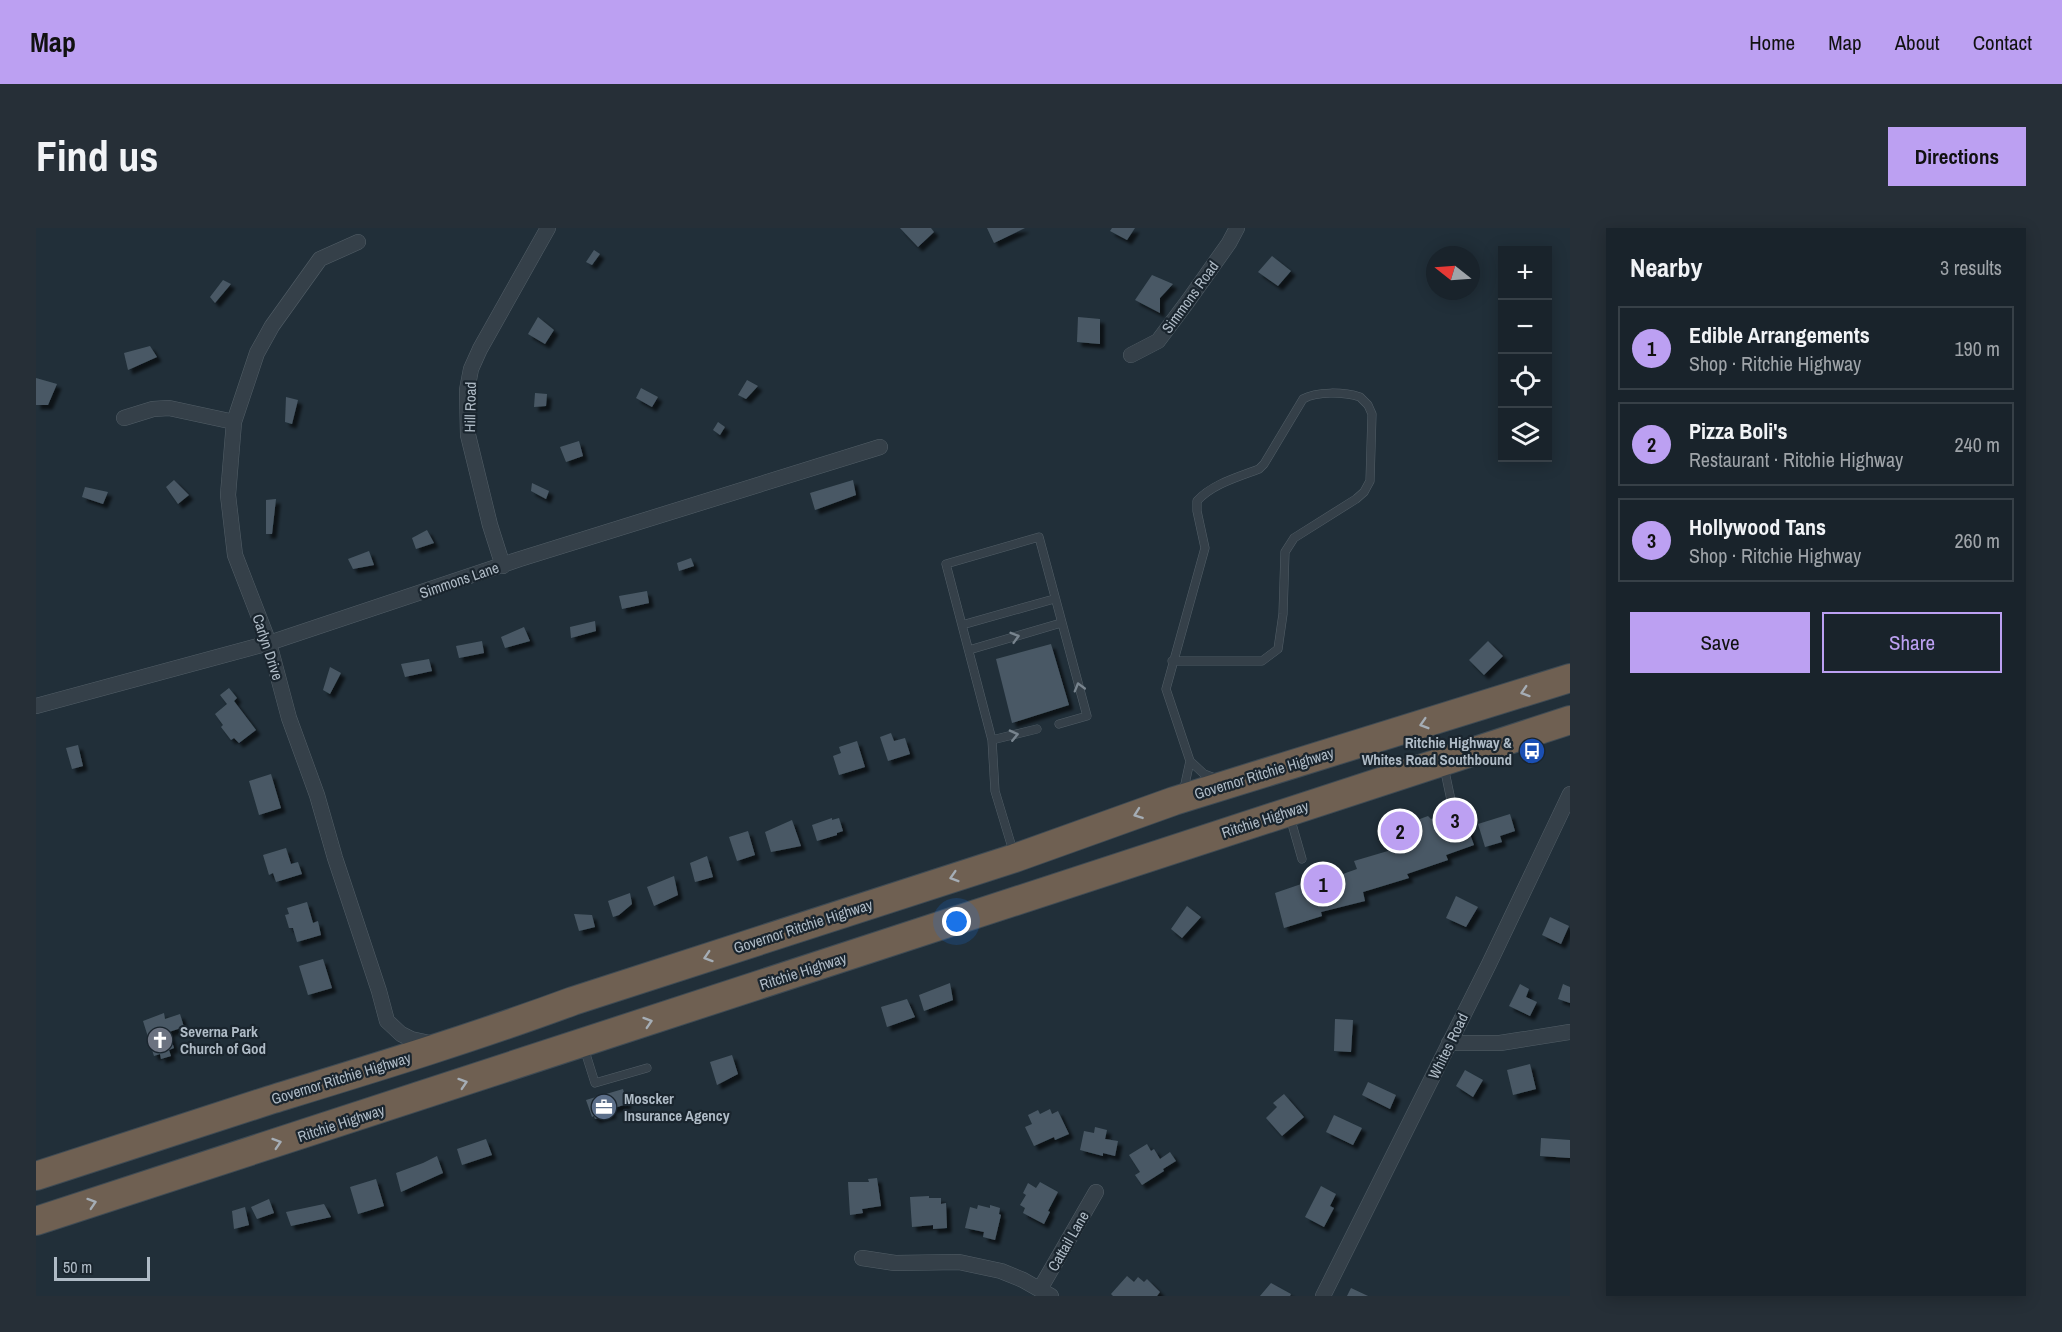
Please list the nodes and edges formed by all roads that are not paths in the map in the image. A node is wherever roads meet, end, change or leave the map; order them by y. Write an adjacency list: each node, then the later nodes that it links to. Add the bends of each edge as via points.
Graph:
1 (548, 228): 8 (street, Hill Road, via 480,349 467,390 468,435)
2 (1237, 228): 4 (street, Simmons Road, via 1158,340)
3 (358, 242): 6 (street, Carlyn Drive, via 320,259 272,326 257,353)
4 (1131, 355)
5 (124, 418): 6 (street, via 169,408)
6 (234, 422): 12 (street, Carlyn Drive, via 228,495 235,555)
7 (880, 447): 8 (street, Simmons Lane)
8 (503, 566): 12 (street, Simmons Lane)
9 (1053, 596): 10 (lane); 11 (lane); 11 (lane, via 1039,537 946,564)
10 (1061, 623): 13 (lane, one-way to 10); 18 (lane, one-way to 10, via 1087,716)
11 (962, 625): 13 (lane)
12 (269, 643): 16 (street, Simmons Lane); 34 (street, Carlyn Drive, via 289,718 317,795 387,1022 411,1039)
13 (969, 650): 20 (lane)
14 (1172, 662): 14 (lane, via 1205,548 1197,501 1218,485 1259,469 1302,399 1328,394 1355,395 1365,400 1372,414 1370,481 1356,499 1289,544 1285,552 1278,649 1262,661); 21 (lane, via 1166,689)
15 (1570, 678): 23 (highway, Governor Ritchie Highway, one-way to 23)
16 (36, 706)
17 (1570, 720): 22 (highway, Ritchie Highway)
18 (1059, 724)
19 (1037, 729): 20 (lane, one-way to 19)
20 (992, 740): 28 (lane, via 995,791)
21 (1190, 761): 23 (lane, via 1204,774); 26 (lane, via 1185,784)
22 (1443, 761): 25 (lane); 27 (highway, Ritchie Highway)
23 (1230, 784): 26 (highway, Governor Ritchie Highway)
24 (1570, 794): 33 (street, Whites Road)
25 (1451, 800)
26 (1174, 801): 28 (highway, Governor Ritchie Highway, one-way to 28)
27 (1288, 811): 29 (lane); 32 (highway, Ritchie Highway, one-way to 27)
28 (1015, 858): 30 (highway, Governor Ritchie Highway, one-way to 30)
29 (1302, 859)
30 (573, 1001): 32 (highway); 34 (highway, Governor Ritchie Highway)
31 (1570, 1032): 33 (street, via 1500,1043)
32 (584, 1043): 35 (lane, via 595,1083); 38 (highway, Ritchie Highway, one-way to 32)
33 (1449, 1043): 41 (street, Whites Road)
34 (447, 1045): 36 (highway, Governor Ritchie Highway)
35 (647, 1068)
36 (36, 1176)
37 (1096, 1192): 40 (street, Cattail Lane)
38 (36, 1221)
39 (862, 1258): 40 (street, via 895,1263 959,1262 1001,1271)
40 (1045, 1293)
41 (1323, 1296)

